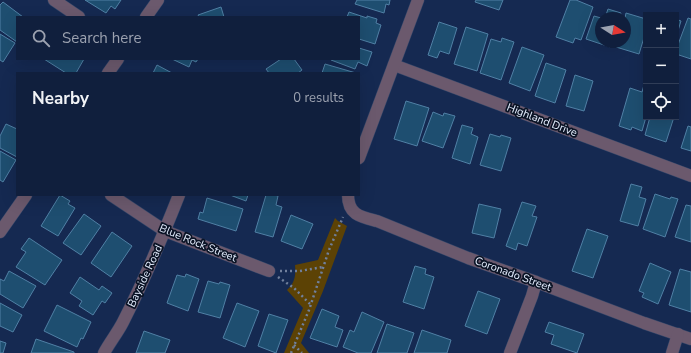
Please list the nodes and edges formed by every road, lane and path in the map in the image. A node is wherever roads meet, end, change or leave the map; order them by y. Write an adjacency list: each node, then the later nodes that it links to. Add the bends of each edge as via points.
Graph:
1 (54, 0): 4 (street)
2 (158, 0): 5 (street)
3 (418, 0): 7 (street)
4 (78, 16)
5 (147, 16)
6 (117, 60): 8 (street)
7 (394, 65): 9 (street); 10 (street, Highland Drive)
8 (109, 72)
9 (360, 155)
10 (691, 176)
11 (25, 196): 16 (street)
12 (112, 196): 15 (street, Blue Rock Street)
13 (179, 196): 15 (street, Bayside Road)
14 (348, 200): 17 (path); 19 (street, Coronado Street, via 357,215)
15 (165, 231): 18 (street, Blue Rock Street); 24 (street, Bayside Road, via 122,324)
16 (0, 232)
17 (323, 267): 18 (path, via 300,271); 20 (path)
18 (269, 271): 20 (path, via 294,288)
19 (536, 282): 21 (street, Coronado Street); 27 (street)
20 (310, 304): 23 (path)
21 (678, 334): 22 (street, Coronado Street); 28 (street)
22 (691, 339)
23 (294, 345): 25 (path); 26 (path)
24 (104, 353)
25 (291, 353)
26 (302, 353)
27 (510, 353)
28 (672, 353)

